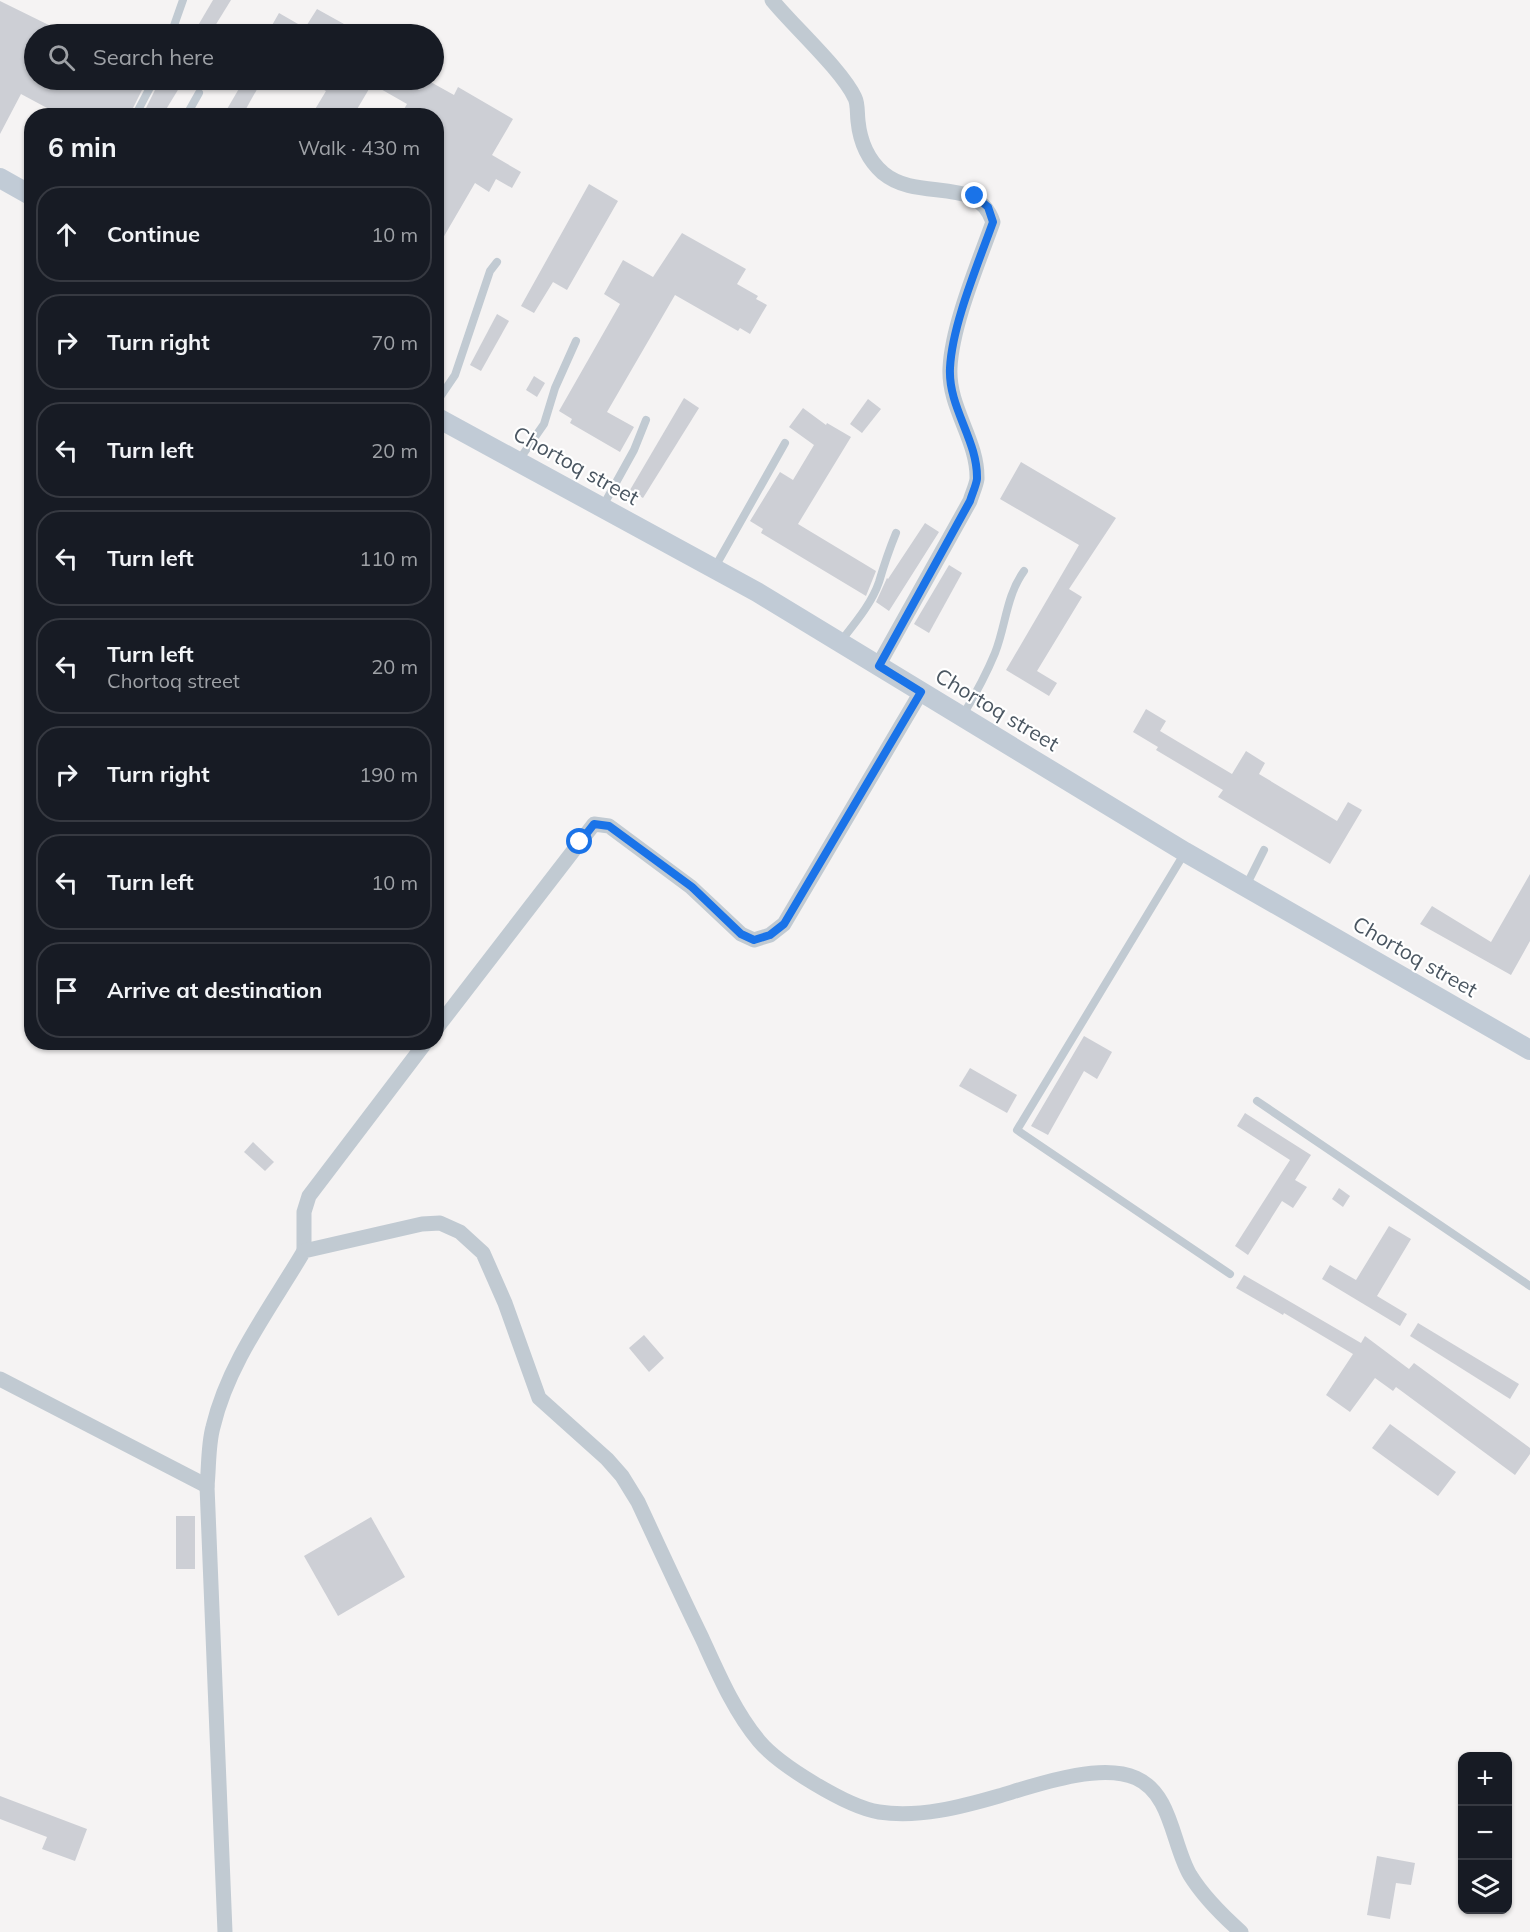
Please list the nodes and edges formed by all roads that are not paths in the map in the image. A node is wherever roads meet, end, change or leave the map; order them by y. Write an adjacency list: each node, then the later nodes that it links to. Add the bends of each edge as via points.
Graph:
1 (183, 0): 3 (lane)
2 (772, 0): 22 (street, via 851,91 856,99 861,142 882,172 912,187 975,196 988,207 993,222 958,326 950,368 952,393 973,454 977,480 970,501)
3 (175, 24)
4 (149, 90): 6 (lane)
5 (199, 93): 7 (lane)
6 (139, 108)
7 (191, 108)
8 (0, 178): 9 (main road)
9 (24, 191)
10 (497, 262): 12 (lane, via 490,271 455,375)
11 (576, 341): 16 (lane, via 544,424)
12 (444, 391)
13 (646, 420): 17 (lane)
14 (444, 421): 16 (main road, Chortoq street)
15 (785, 443): 19 (lane)
16 (519, 461): 17 (main road, Chortoq street)
17 (603, 507): 19 (main road, Chortoq street)
18 (896, 533): 21 (lane, via 878,583)
19 (715, 568): 21 (main road, Chortoq street)
20 (1024, 571): 24 (lane, via 1013,586 996,652)
21 (840, 642): 22 (main road, Chortoq street)
22 (879, 666): 23 (main road, Chortoq street)
23 (921, 692): 24 (main road, Chortoq street); 28 (street, via 784,924 770,935 754,940 741,934 692,887 609,826 594,824)
24 (962, 716): 26 (main road, Chortoq street)
25 (1264, 850): 27 (lane)
26 (1185, 852): 27 (main road, Chortoq street); 33 (lane, via 1017,1130)
27 (1245, 887): 29 (main road, Chortoq street)
28 (444, 1019)
29 (1528, 1046)
30 (420, 1050): 32 (street, via 309,1196 304,1212)
31 (1257, 1101): 34 (lane)
32 (304, 1251): 36 (street, via 239,1359 222,1396 212,1429); 38 (street, via 440,1223 460,1232 483,1253 539,1398 622,1476 723,1683 747,1726 773,1755 846,1801 892,1813 963,1806 1082,1775 1112,1772 1138,1779 1163,1804 1182,1860 1196,1884)
33 (1230, 1274)
34 (1530, 1286)
35 (0, 1379): 36 (street)
36 (207, 1486): 37 (street)
37 (225, 1932)
38 (1241, 1932)

